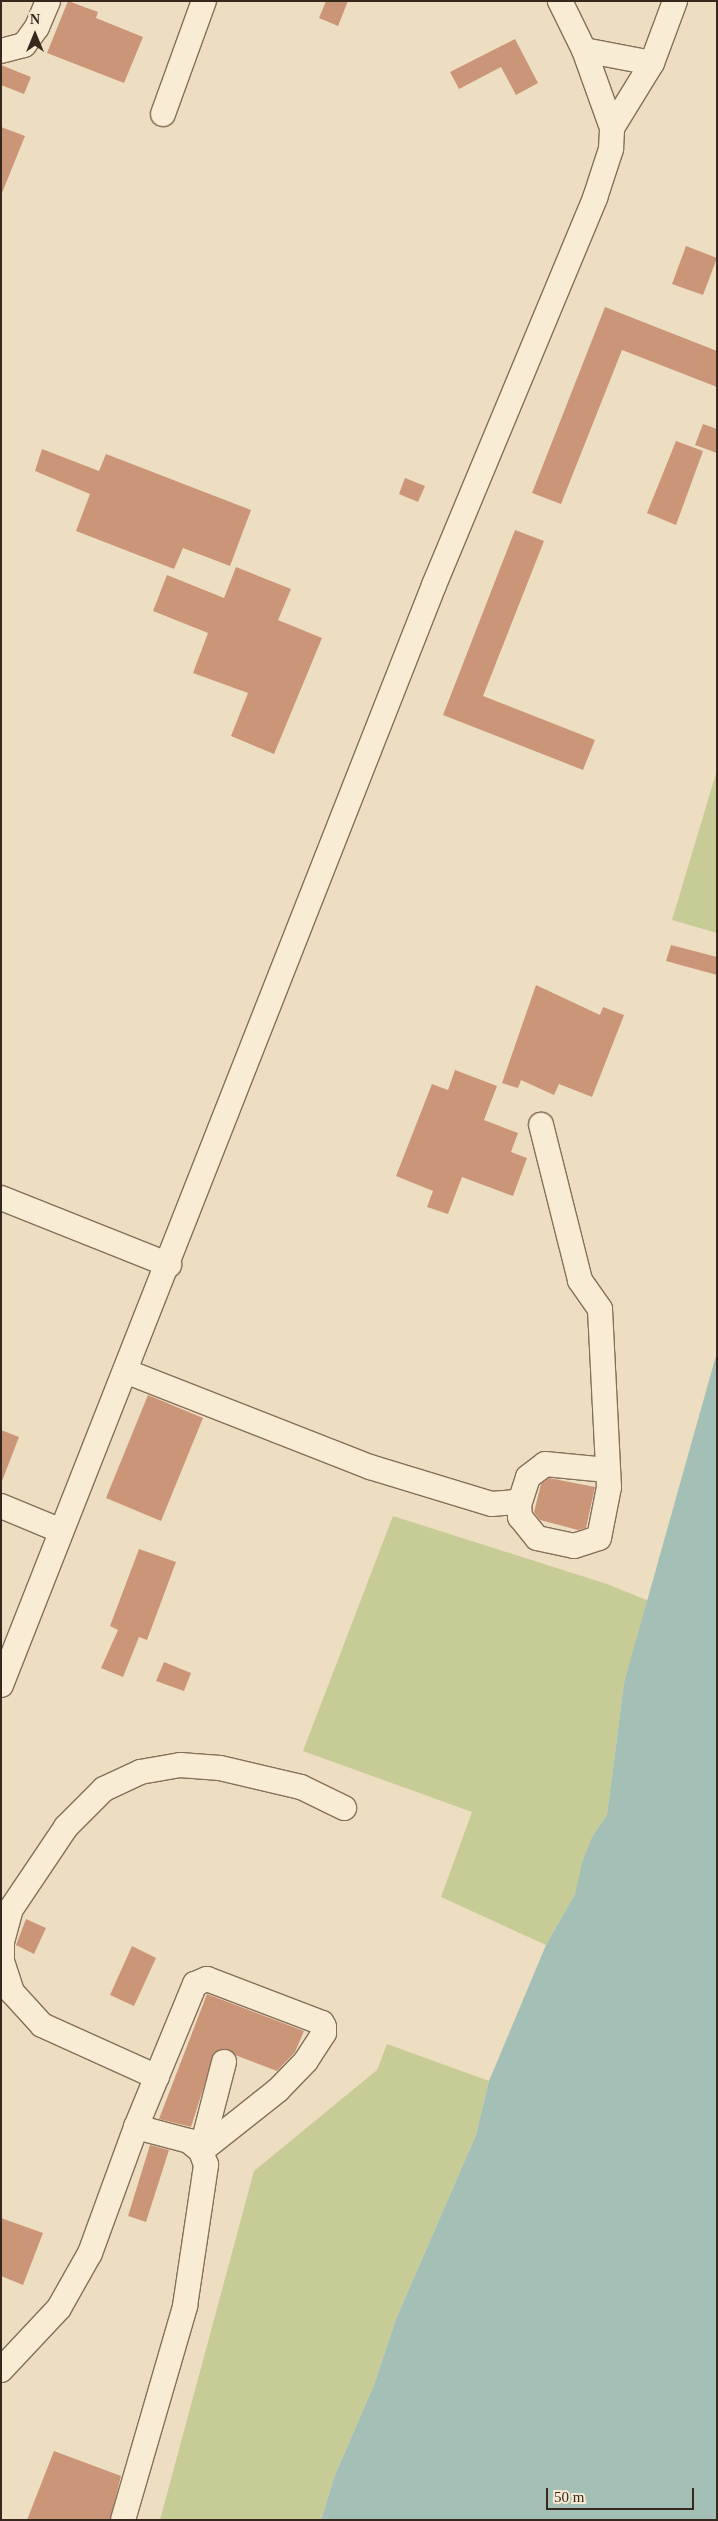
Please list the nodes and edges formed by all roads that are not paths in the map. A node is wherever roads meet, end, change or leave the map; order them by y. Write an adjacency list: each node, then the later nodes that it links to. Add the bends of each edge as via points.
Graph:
1 (48, 1): 5 (street, via 37,27 24,45)
2 (204, 1): 8 (street)
3 (560, 1): 6 (street)
4 (675, 1): 7 (street)
5 (1, 50)
6 (584, 50): 7 (street); 9 (street)
7 (652, 62): 9 (street)
8 (163, 114)
9 (612, 128): 12 (street, via 611,149 595,198 434,585)
10 (541, 1125): 14 (street, via 580,1280 600,1309)
11 (1, 1198): 12 (street)
12 (169, 1265): 13 (street)
13 (125, 1372): 15 (street, via 370,1468 492,1504 514,1502); 17 (street)
14 (607, 1470): 15 (street, via 546,1464 528,1477); 15 (street, via 609,1487 599,1538 574,1546 537,1538 520,1517)
15 (519, 1505)
16 (1, 1506): 17 (street)
17 (60, 1530): 18 (street)
18 (4, 1670)
19 (344, 1808): 21 (street, via 301,1787 220,1768 180,1765 140,1772 104,1789 66,1827 11,1909 2,1942 2,1962 12,1992 42,2026)
20 (224, 2062): 23 (street)
21 (157, 2077): 22 (street); 23 (street, via 195,1984 201,1980 207,1979 322,2022 324,2033 306,2061 278,2090)
22 (136, 2127): 23 (street, via 189,2141); 24 (street, via 90,2253 59,2308)
23 (201, 2151): 25 (street, via 206,2164 185,2306)
24 (1, 2370)
25 (123, 2520)

